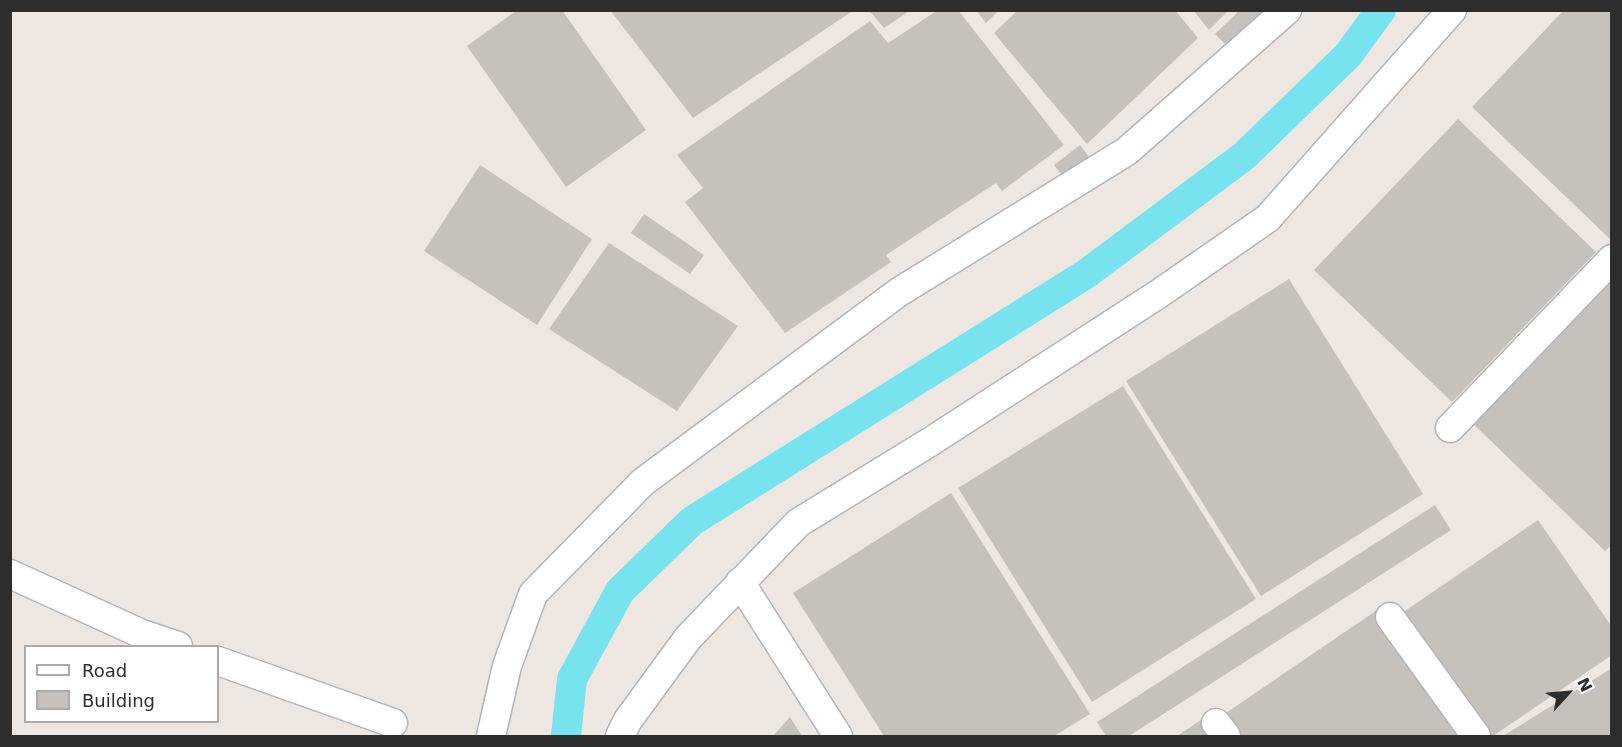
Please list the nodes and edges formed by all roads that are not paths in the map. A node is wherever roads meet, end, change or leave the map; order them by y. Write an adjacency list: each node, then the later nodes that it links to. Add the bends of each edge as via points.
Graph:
1 (1287, 10): 11 (lane, via 1127,151 899,292 643,482 533,594 507,666)
2 (1452, 10): 6 (lane, via 1268,218 1150,300 798,523)
3 (1611, 259): 4 (lane)
4 (1450, 428)
5 (10, 574): 8 (lane)
6 (740, 582): 12 (lane, via 688,638); 13 (lane)
7 (1390, 617): 14 (lane)
8 (175, 645)
9 (219, 661): 10 (lane)
10 (393, 723)
11 (491, 736)
12 (620, 736)
13 (838, 736)
14 (1476, 736)

